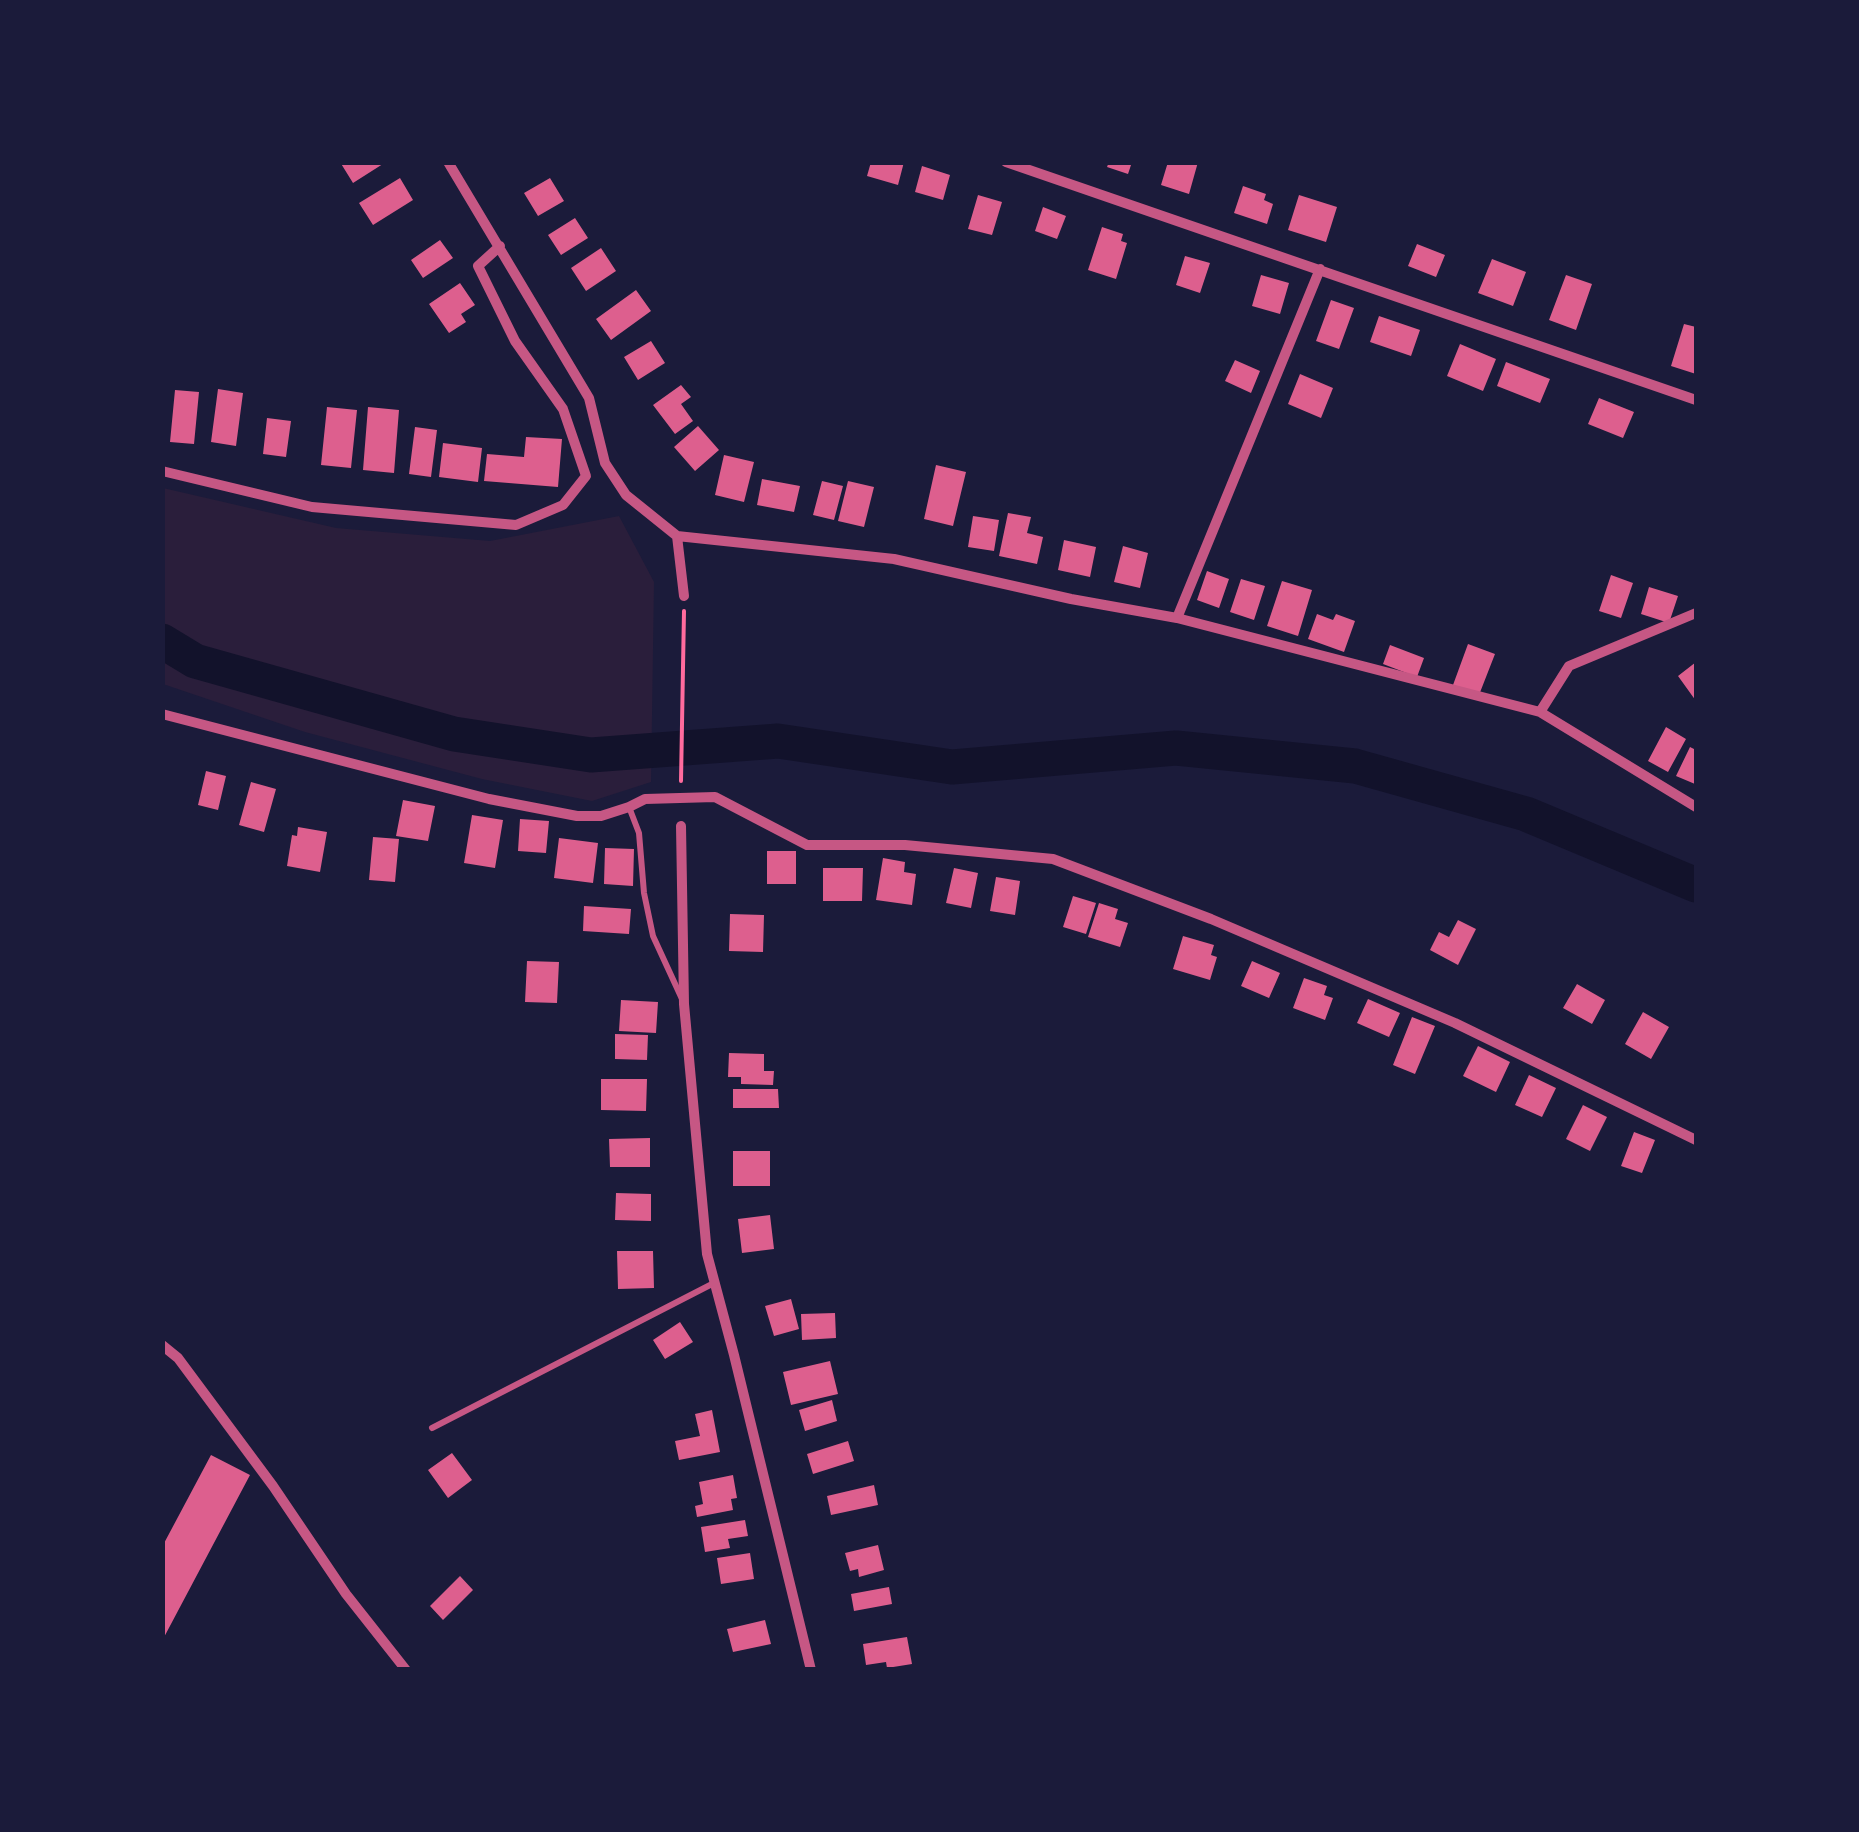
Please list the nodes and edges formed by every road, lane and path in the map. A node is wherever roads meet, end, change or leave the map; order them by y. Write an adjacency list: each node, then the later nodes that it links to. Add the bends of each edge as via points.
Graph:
1 (448, 162): 3 (street)
2 (1006, 162): 4 (street)
3 (500, 246): 6 (street, via 478,266 515,341 564,409 586,476 563,505 516,525 312,507); 7 (street, via 589,398 605,463 626,495)
4 (1320, 269): 5 (street); 10 (street)
5 (1696, 400)
6 (162, 471)
7 (677, 536): 8 (street); 10 (street, via 894,558)
8 (684, 596): 13 (path)
9 (1696, 613): 11 (street, via 1569,666)
10 (1177, 618): 11 (street)
11 (1540, 712): 14 (street)
12 (162, 714): 15 (street, via 489,799 577,816)
13 (682, 788)
14 (1696, 807)
15 (629, 808): 17 (lane, via 639,833 653,936); 18 (street, via 645,800 715,798 807,845 905,845 1053,859 1455,1023)
16 (681, 826): 17 (street)
17 (684, 1004): 19 (street)
18 (1696, 1140)
19 (714, 1283): 21 (lane); 23 (street)
20 (162, 1346): 22 (street, via 178,1358)
21 (432, 1428)
22 (406, 1670)
23 (812, 1670)

